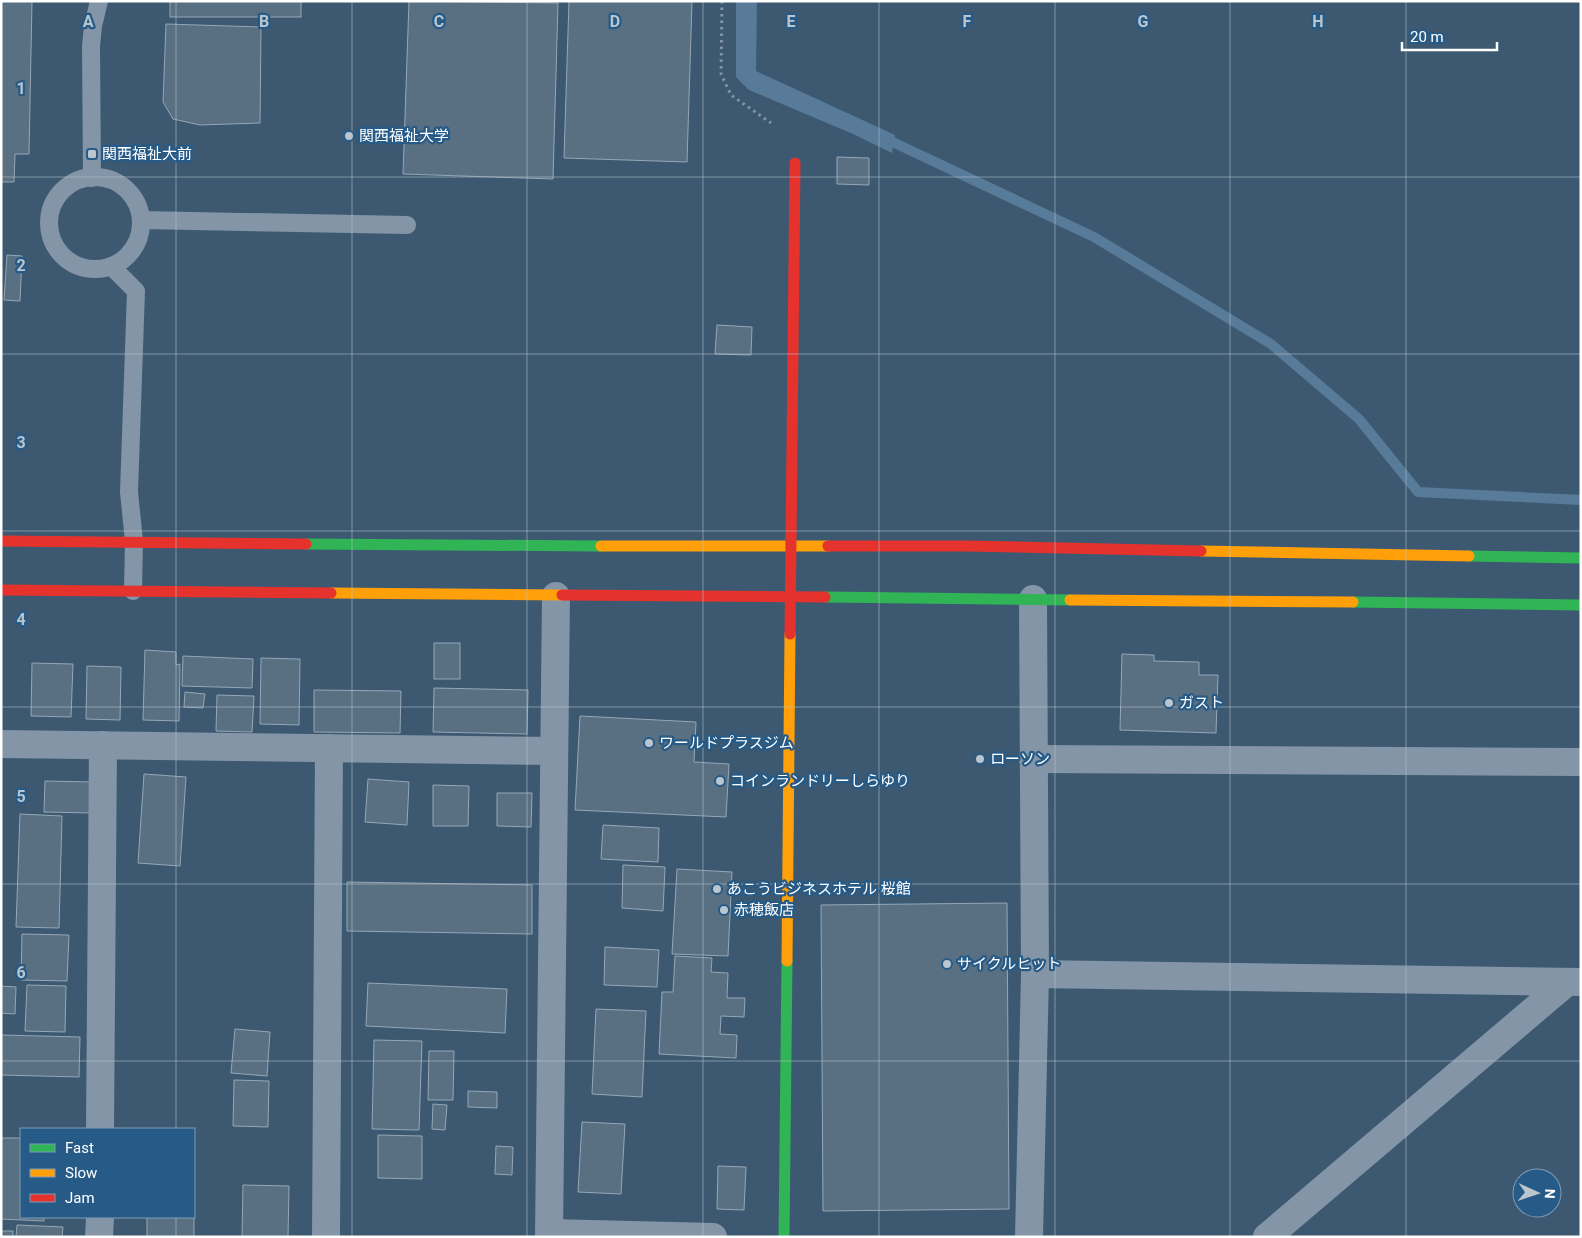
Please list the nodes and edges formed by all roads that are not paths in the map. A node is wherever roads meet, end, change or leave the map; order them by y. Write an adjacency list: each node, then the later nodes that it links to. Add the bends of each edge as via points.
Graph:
1 (99, 1): 3 (lane, via 91,46)
2 (795, 163): 9 (street)
3 (92, 178): 4 (lane, via 116,183 129,192); 6 (lane, via 72,183 60,193 52,207 51,237 69,262 98,270)
4 (141, 220): 5 (lane); 6 (lane, via 133,248)
5 (407, 225)
6 (112, 266): 8 (lane, via 136,291 129,492)
7 (1, 541): 8 (street)
8 (134, 541): 9 (street); 12 (lane)
9 (790, 545): 10 (street); 14 (street)
10 (1581, 558)
11 (1, 590): 12 (street)
12 (133, 591): 13 (street)
13 (556, 596): 14 (street); 20 (street)
14 (791, 596): 15 (street); 31 (street)
15 (1033, 599): 16 (street); 21 (street)
16 (1581, 606)
17 (1, 744): 18 (street)
18 (103, 745): 19 (street); 25 (street)
19 (329, 748): 20 (street); 29 (street)
20 (554, 751): 27 (street)
21 (1033, 759): 22 (street); 23 (street)
22 (1581, 762)
23 (1035, 974): 24 (street); 32 (street)
24 (1574, 982): 33 (street)
25 (100, 1128)
26 (100, 1218): 28 (street)
27 (550, 1235): 30 (street)
28 (99, 1237)
29 (326, 1237)
30 (713, 1237)
31 (784, 1237)
32 (1029, 1237)
33 (1267, 1237)

